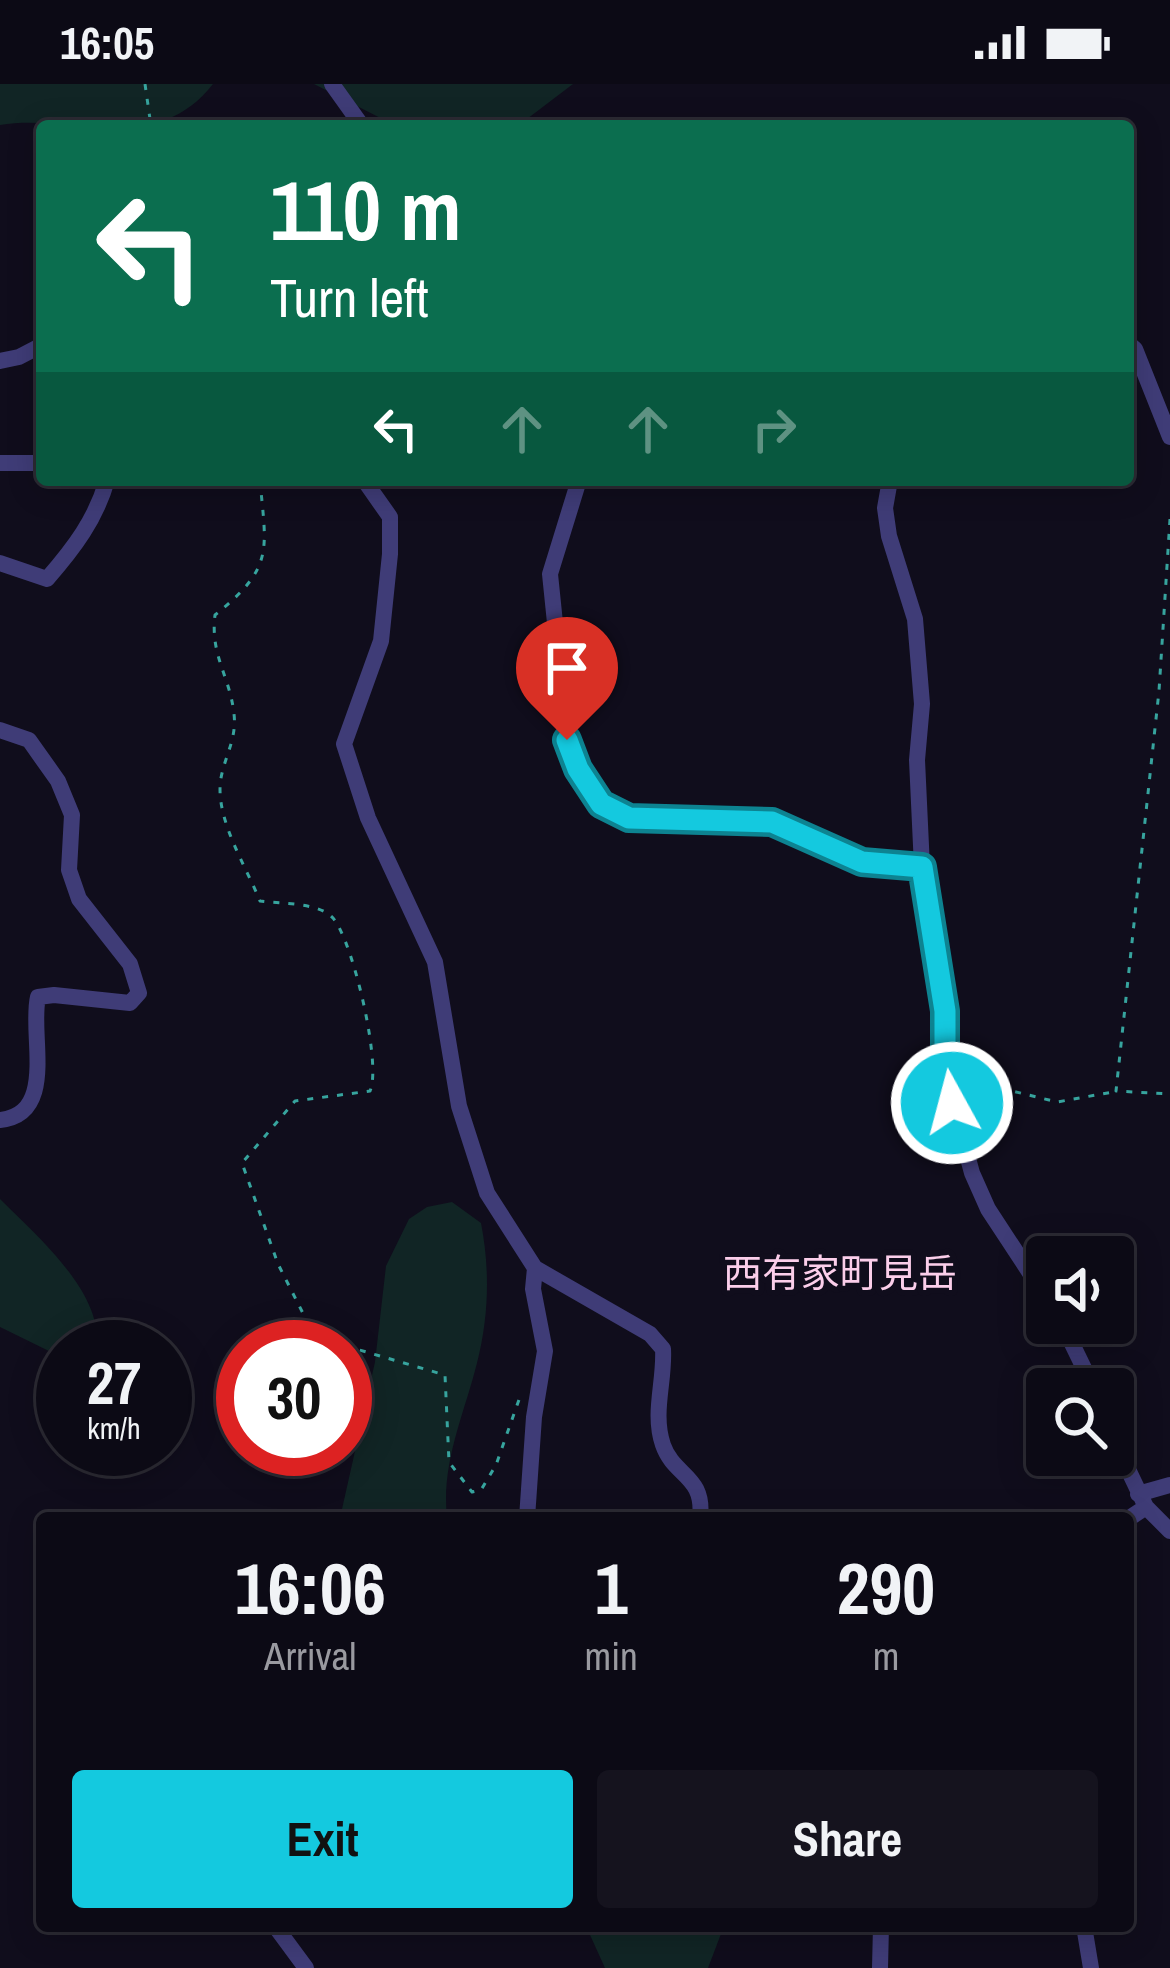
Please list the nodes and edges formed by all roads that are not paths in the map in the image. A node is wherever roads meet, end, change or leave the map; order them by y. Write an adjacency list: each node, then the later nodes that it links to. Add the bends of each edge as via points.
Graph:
1 (332, 84): 2 (street)
2 (358, 120)
3 (36, 348): 5 (street)
4 (1134, 348): 6 (street)
5 (0, 361)
6 (1170, 437)
7 (0, 463): 8 (street)
8 (36, 464)
9 (105, 486): 13 (street, via 76,545 47,579)
10 (370, 486): 17 (street, via 390,517 390,554 381,640 344,744 368,818 435,962 459,1106 487,1193)
11 (577, 486): 15 (street, via 550,574 567,740 601,804 629,818 772,822 862,862)
12 (889, 486): 15 (street, via 889,536 910,593 922,704)
13 (0, 563)
14 (0, 730): 16 (street, via 29,740 58,782 72,814 69,870 79,899 130,964 139,993 130,1003 38,997 41,1052 30,1103 16,1119)
15 (922, 867): 18 (street, via 952,1103 988,1209)
16 (0, 1120)
17 (535, 1268): 22 (street, via 544,1351); 23 (street, via 663,1348 657,1416 664,1449 699,1489)
18 (1026, 1268)
19 (1130, 1476): 21 (street)
20 (1170, 1485): 21 (street)
21 (1142, 1501): 24 (street); 25 (street)
22 (527, 1512)
23 (700, 1512)
24 (1133, 1512)
25 (1170, 1531)
26 (279, 1932): 29 (street)
27 (881, 1932): 30 (street)
28 (1085, 1932): 31 (street)
29 (306, 1968)
30 (880, 1968)
31 (1091, 1968)

